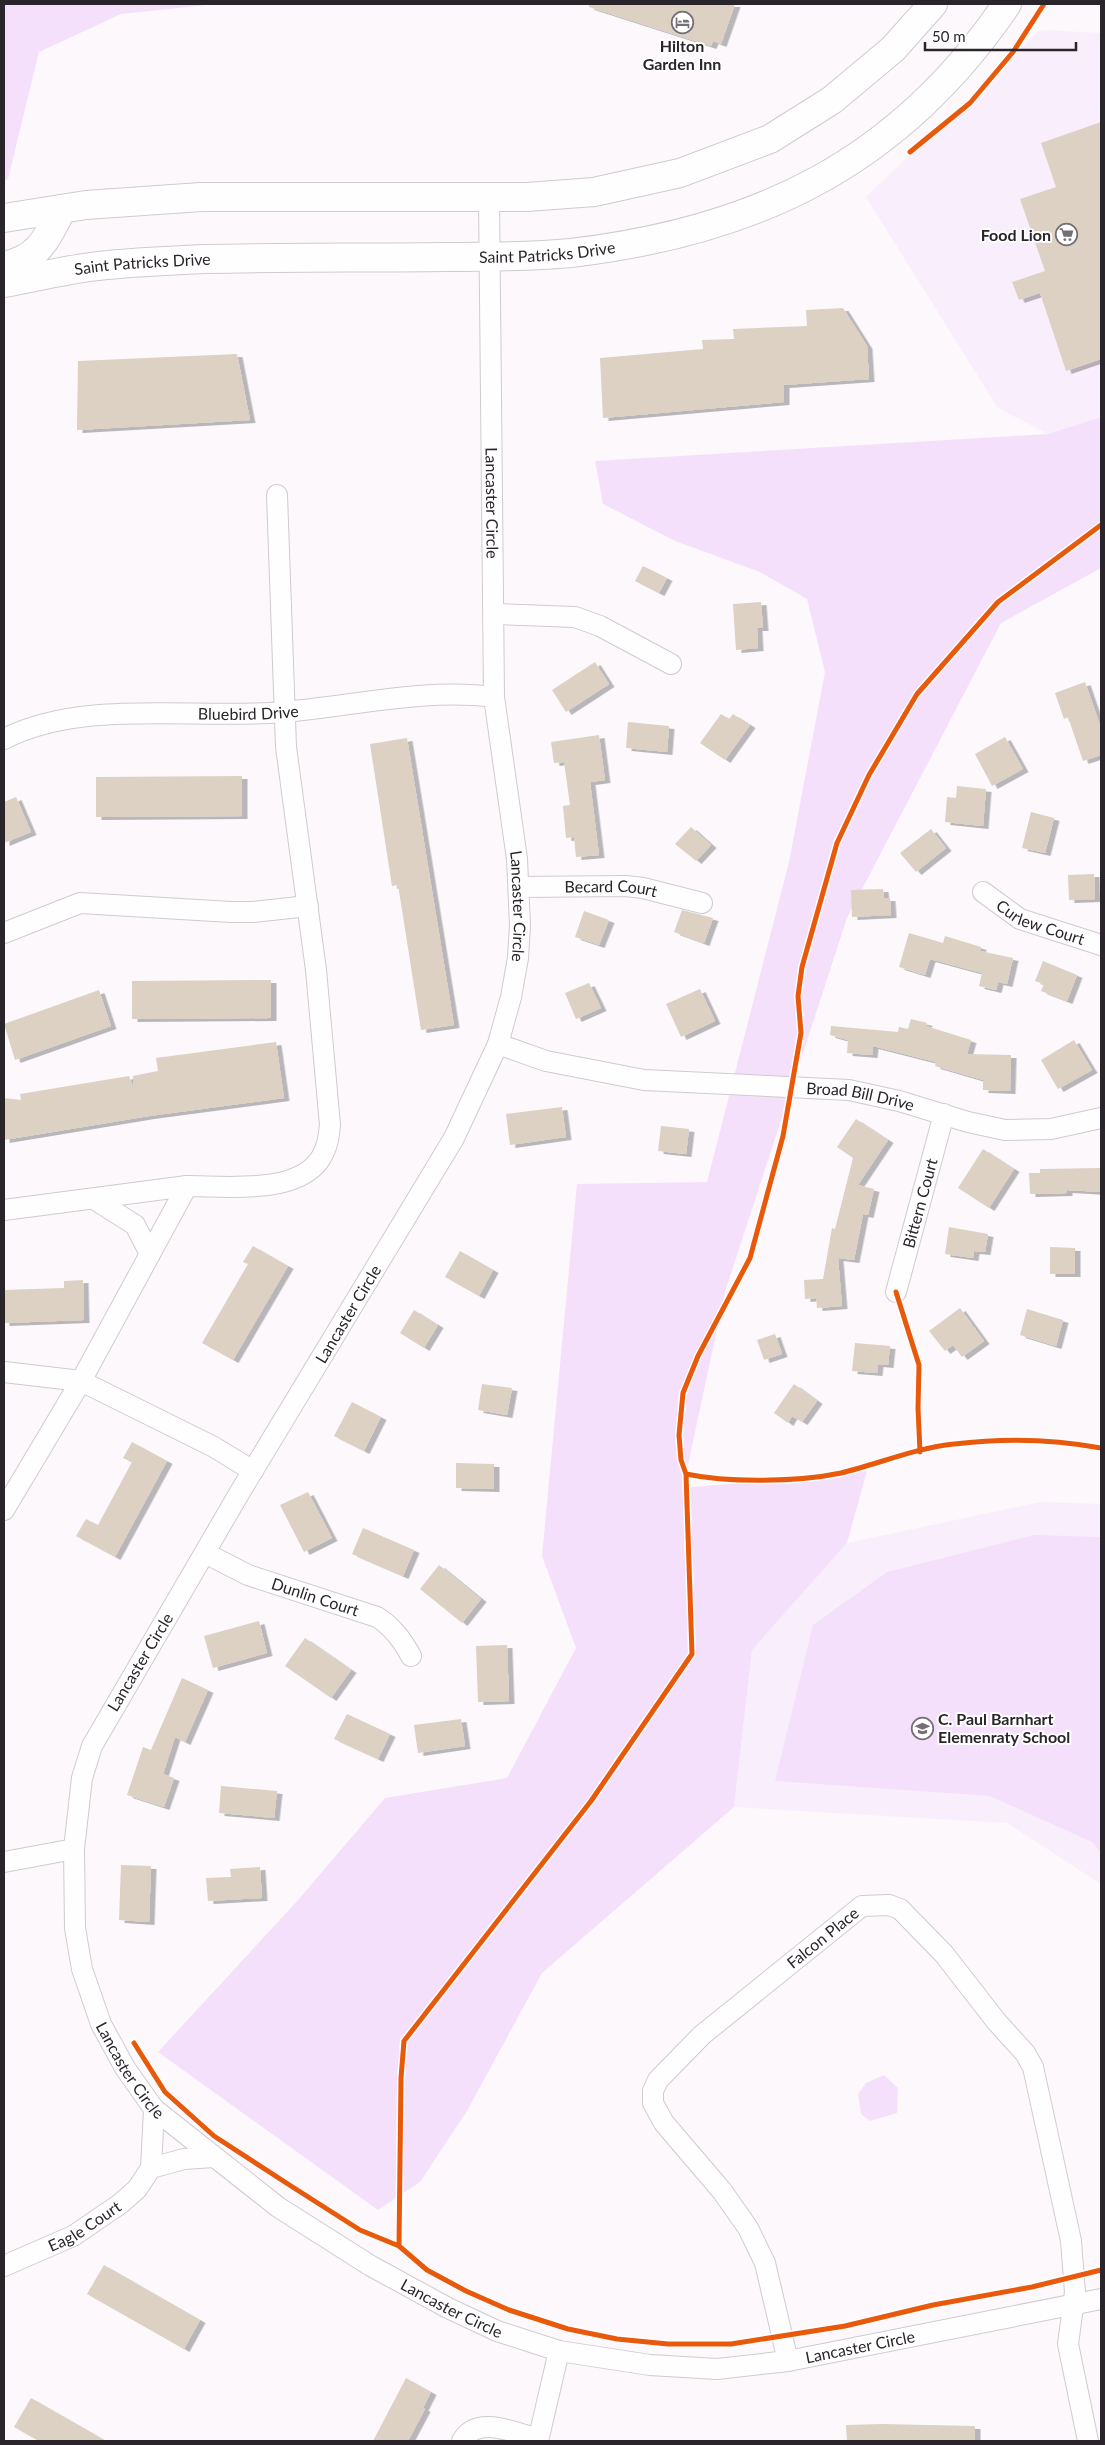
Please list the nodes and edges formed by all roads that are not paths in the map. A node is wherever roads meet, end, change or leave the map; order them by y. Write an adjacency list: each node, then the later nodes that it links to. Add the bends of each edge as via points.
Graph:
1 (933, 4): 3 (main road, via 893,49 832,100 770,139 680,174 594,192)
2 (1006, 4): 6 (main road, Saint Patricks Drive, via 932,95 888,135 855,159 791,195 759,210 678,234 570,253)
3 (489, 197): 4 (main road, via 201,197); 6 (street, Lancaster Circle)
4 (62, 209): 5 (main road); 7 (main road, via 41,248 30,257)
5 (4, 218)
6 (489, 257): 8 (main road, Saint Patricks Drive, via 203,260 90,267); 10 (street, Lancaster Circle)
7 (4, 266)
8 (4, 283)
9 (277, 495): 13 (street)
10 (494, 614): 11 (street, via 575,617 600,626); 12 (street, Lancaster Circle)
11 (671, 664)
12 (494, 697): 13 (street, Bluebird Drive, via 473,694 406,696); 15 (street, Lancaster Circle)
13 (283, 712): 14 (street, Bluebird Drive, via 118,713 23,729); 18 (street)
14 (4, 739)
15 (519, 887): 17 (street, Becard Court, via 626,886); 21 (street, Lancaster Circle, via 518,958)
16 (983, 892): 20 (street, Curlew Court, via 1020,919)
17 (702, 903)
18 (308, 906): 19 (street, via 231,912 80,903); 24 (street, via 330,1124 322,1156 307,1172 271,1186)
19 (4, 932)
20 (1101, 945)
21 (498, 1044): 22 (street, Broad Bill Drive, via 546,1061 636,1078 849,1090); 31 (street, Lancaster Circle, via 454,1138)
22 (944, 1114): 23 (street, Broad Bill Drive, via 1005,1130 1034,1131); 28 (street, Bittern Court)
23 (1101, 1118)
24 (187, 1186): 25 (street); 27 (street)
25 (94, 1199): 26 (street); 27 (street, via 135,1224)
26 (4, 1210)
27 (150, 1254): 30 (street)
28 (896, 1292)
29 (4, 1372): 30 (street)
30 (81, 1382): 31 (street, via 214,1447); 32 (street)
31 (253, 1471): 33 (street, Lancaster Circle)
32 (4, 1510)
33 (205, 1553): 34 (street, Dunlin Court, via 248,1575 377,1617 397,1633); 35 (street, Lancaster Circle, via 92,1746 82,1778)
34 (411, 1656)
35 (74, 1849): 36 (street); 37 (street, Lancaster Circle, via 75,1928 82,1969 102,2024 125,2068)
36 (4, 1862)
37 (154, 2109): 38 (street, Lancaster Circle); 39 (street)
38 (214, 2157): 39 (street, via 184,2159); 43 (street, Lancaster Circle, via 278,2207 371,2266 497,2331)
39 (151, 2168): 40 (street, Eagle Court, via 120,2204 73,2236)
40 (4, 2266)
41 (1101, 2299): 42 (street, Lancaster Circle)
42 (1074, 2305): 44 (street, Lancaster Circle); 44 (street, Falcon Place, via 1071,2241 1036,2076 1026,2053 996,2021 944,1954 900,1909 889,1905 862,1906 702,2035 658,2080 654,2091 653,2102 664,2124 722,2190 748,2228 765,2263); 47 (street, Falcon Place, via 1068,2344)
43 (559, 2351): 44 (street, Lancaster Circle, via 650,2365 717,2369); 45 (street)
44 (788, 2361)
45 (538, 2440): 46 (street, via 488,2427 475,2428)
46 (462, 2441)
47 (1088, 2441)

